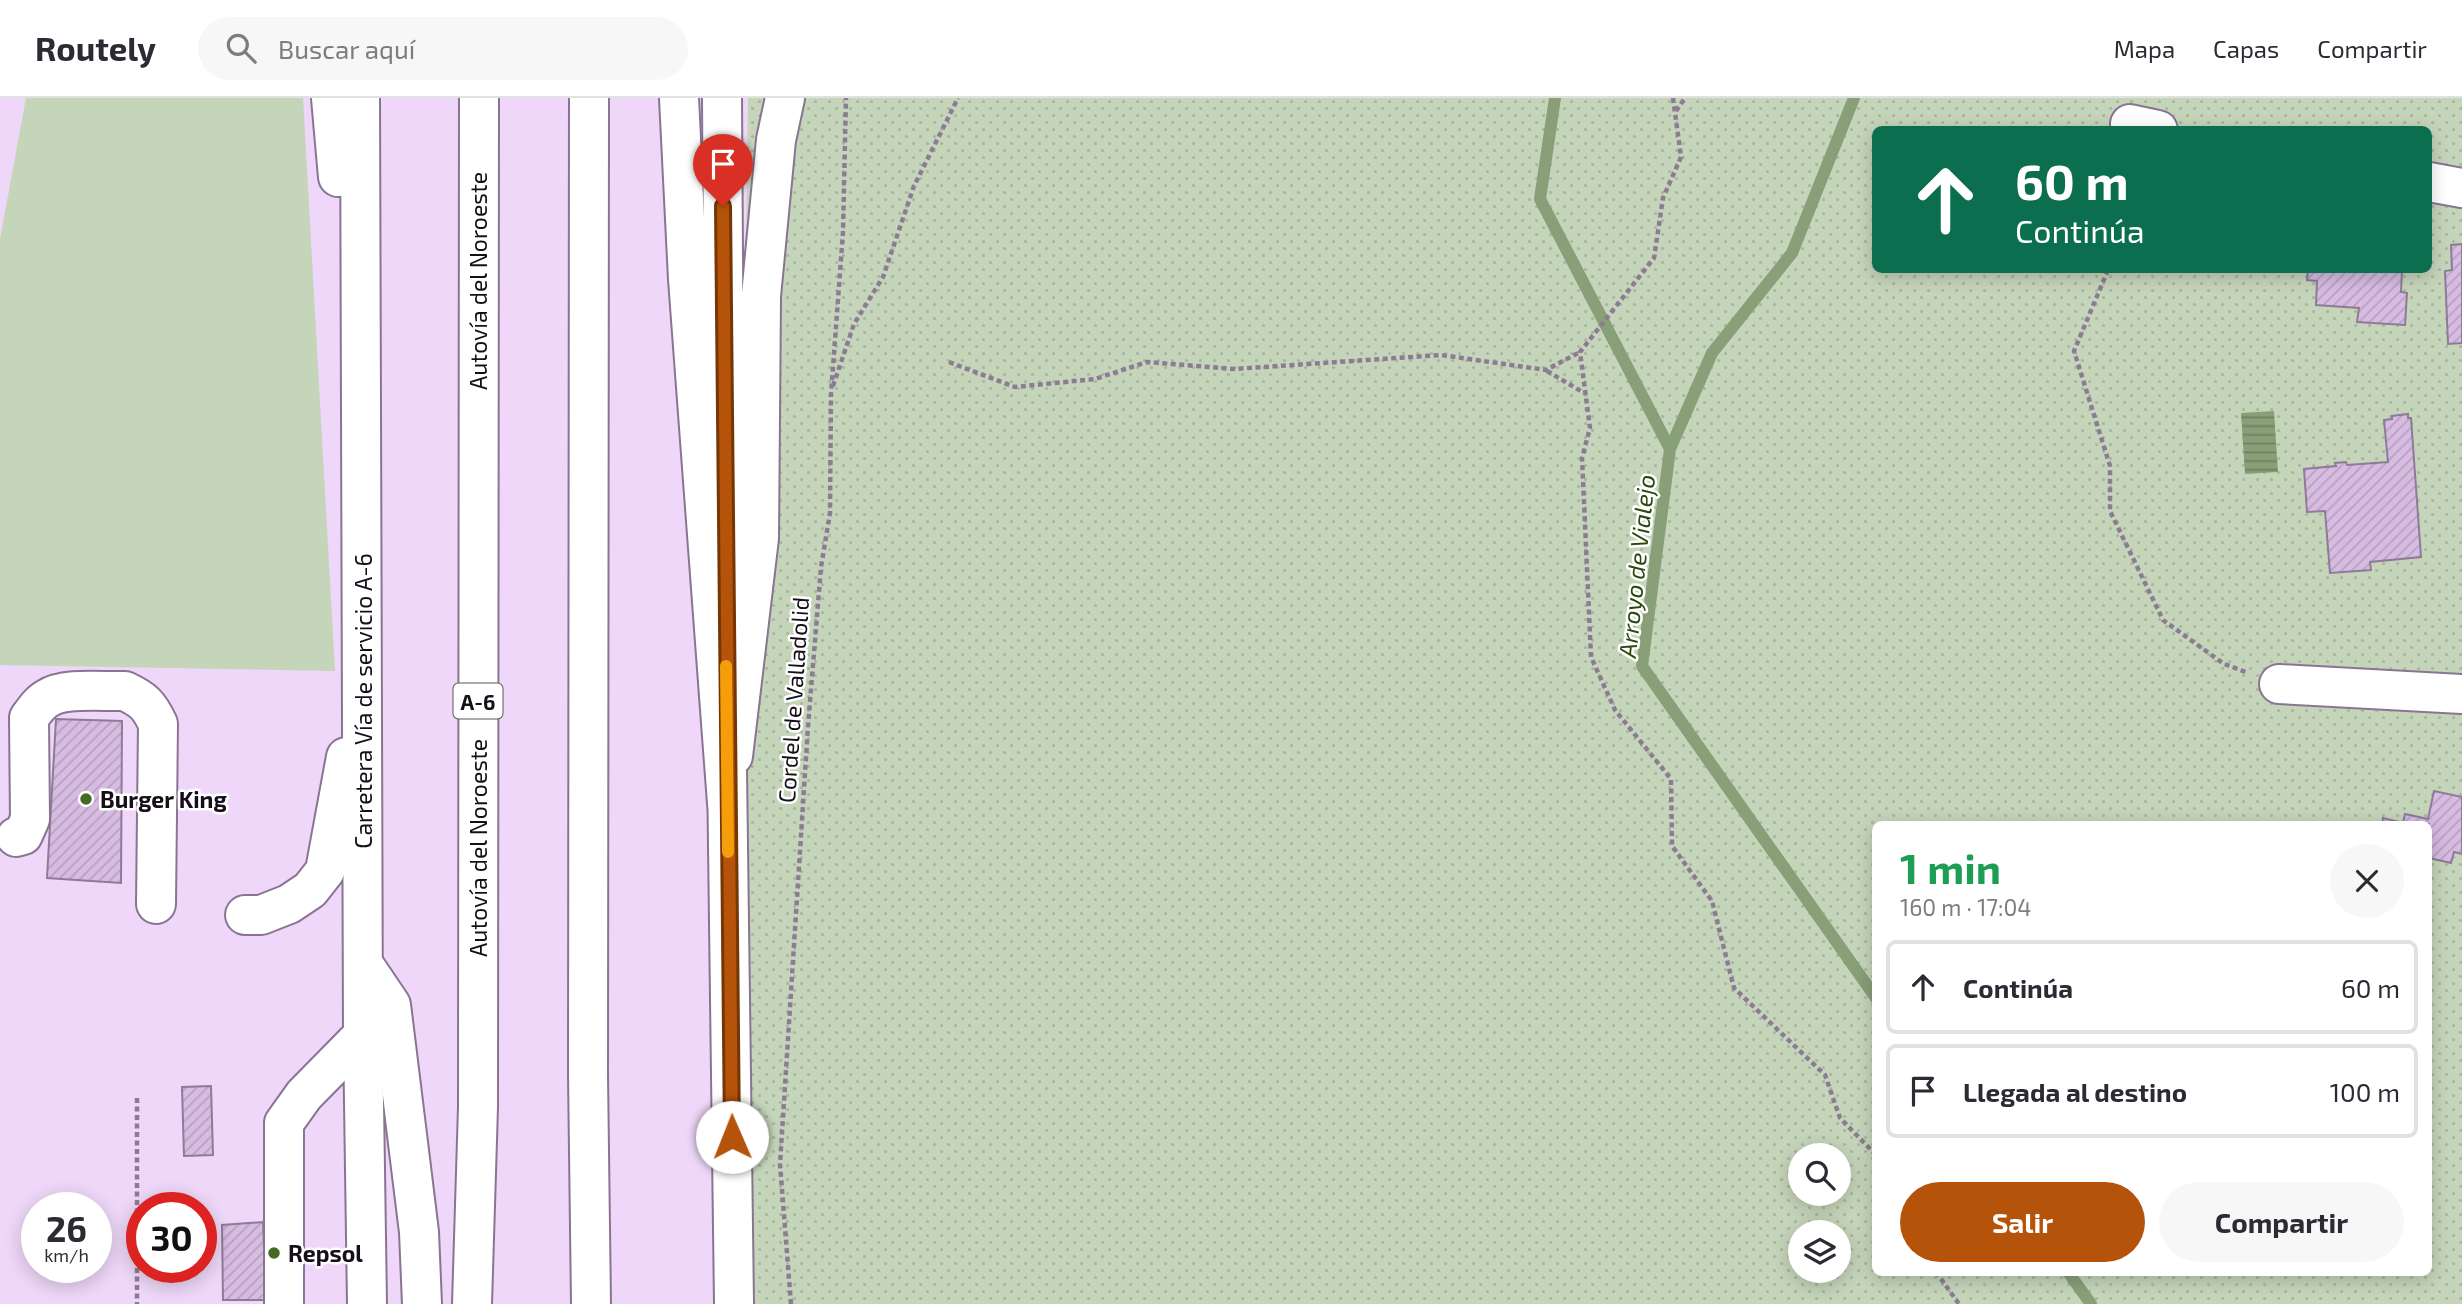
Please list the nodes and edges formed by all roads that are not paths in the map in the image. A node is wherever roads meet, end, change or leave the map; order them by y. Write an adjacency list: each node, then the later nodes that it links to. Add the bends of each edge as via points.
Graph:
1 (331, 98): 10 (main road, via 339,190)
2 (360, 98): 10 (main road, Carretera Vía de servicio A-6)
3 (478, 98): 23 (main road, Autovía del Noroeste / A-6, via 478,1107)
4 (589, 98): 24 (main road)
5 (679, 98): 14 (main road)
6 (722, 98): 14 (main road)
7 (785, 98): 14 (main road, via 776,141 761,296 759,538)
8 (2432, 183): 9 (main road)
9 (2462, 188)
10 (360, 267): 11 (main road, Carretera Vía de servicio A-6)
11 (363, 669): 17 (main road, via 325,871 310,890 289,904 261,915); 18 (main road, Carretera Vía de servicio A-6)
12 (2279, 684): 13 (main road)
13 (2462, 694)
14 (727, 803): 25 (main road)
15 (16, 837): 16 (main road, via 23,835 30,819 29,718 36,709 64,692 125,691 134,695 149,705 158,724)
16 (156, 904)
17 (245, 915)
18 (364, 965): 19 (main road, Carretera Vía de servicio A-6); 22 (main road, via 391,1005 419,1232)
19 (363, 1035): 20 (main road, via 304,1095 284,1123); 21 (main road, Carretera Vía de servicio A-6)
20 (284, 1304)
21 (367, 1304)
22 (422, 1304)
23 (472, 1304)
24 (591, 1304)
25 (734, 1304)

